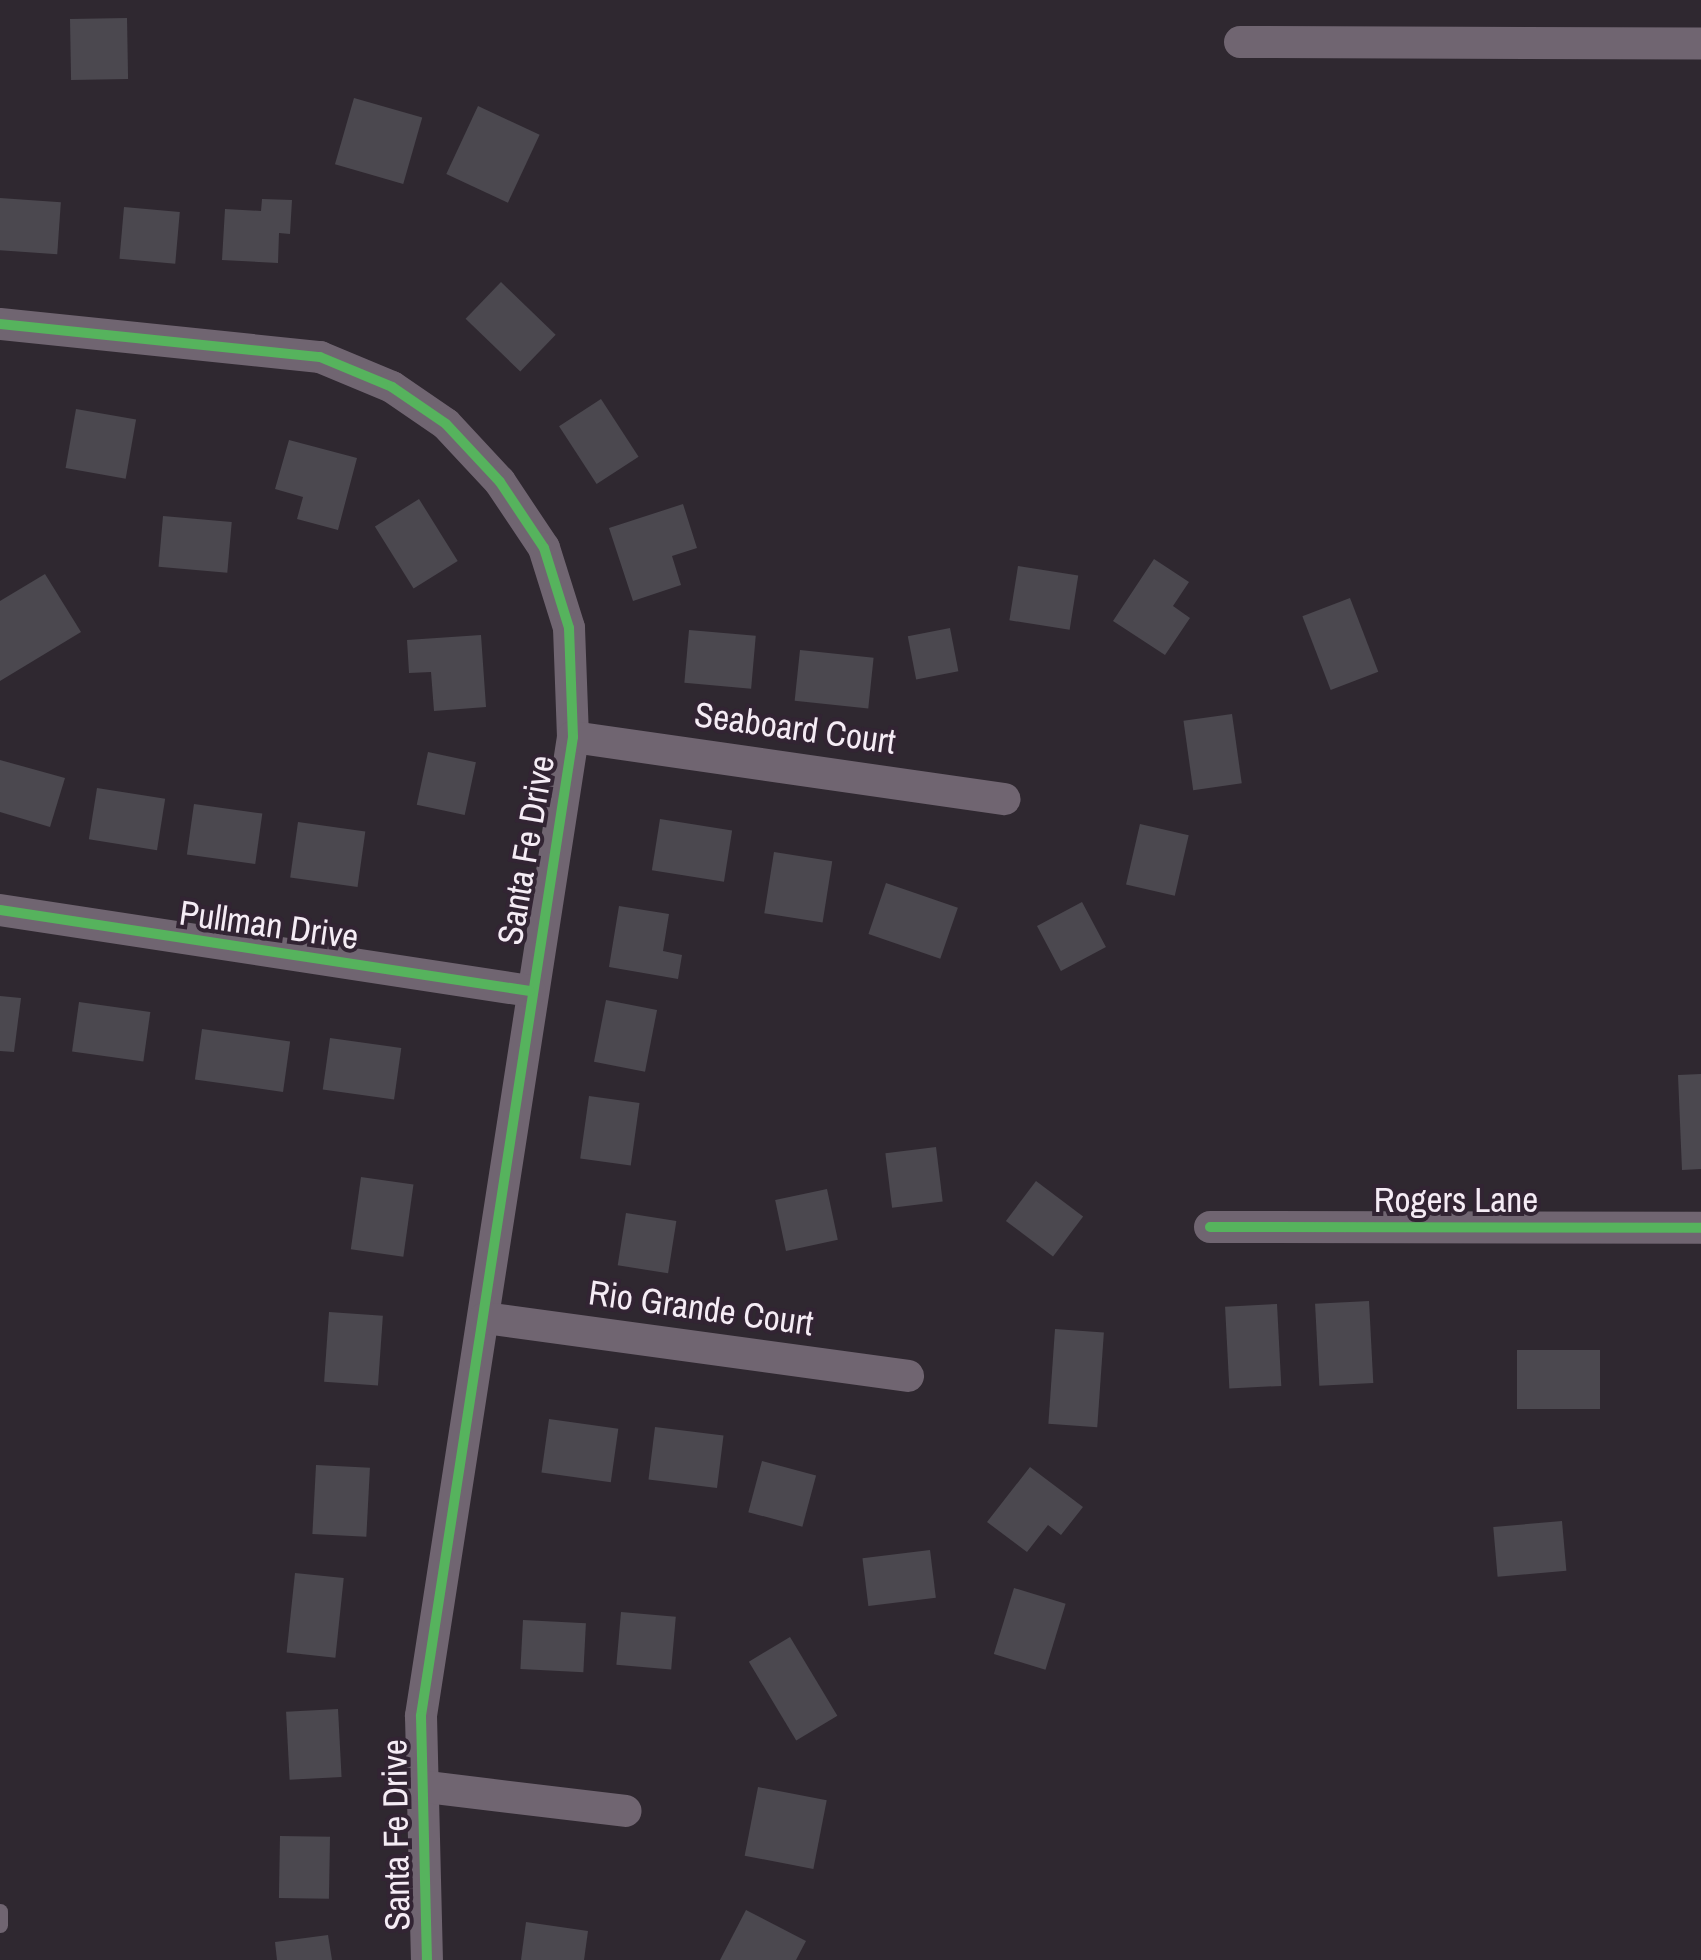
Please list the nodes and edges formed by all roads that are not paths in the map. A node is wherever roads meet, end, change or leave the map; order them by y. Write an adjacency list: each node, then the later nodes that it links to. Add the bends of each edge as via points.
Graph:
1 (1240, 42): 2 (street)
2 (1701, 44)
3 (0, 324): 4 (street, Santa Fe Drive, via 320,357 392,387 446,424 500,482 544,548 569,628)
4 (573, 736): 5 (street, Seaboard Court); 7 (street, Santa Fe Drive)
5 (1006, 800)
6 (0, 910): 7 (street, Pullman Drive)
7 (530, 991): 10 (street, Santa Fe Drive)
8 (1210, 1227): 9 (street, Rogers Lane)
9 (1701, 1228)
10 (485, 1318): 11 (street, Rio Grande Court); 12 (street, Santa Fe Drive, via 421,1716)
11 (908, 1376)
12 (419, 1786): 13 (street); 16 (street, Santa Fe Drive)
13 (625, 1811)
14 (0, 1911): 15 (lane)
15 (0, 1925)
16 (428, 1960)

